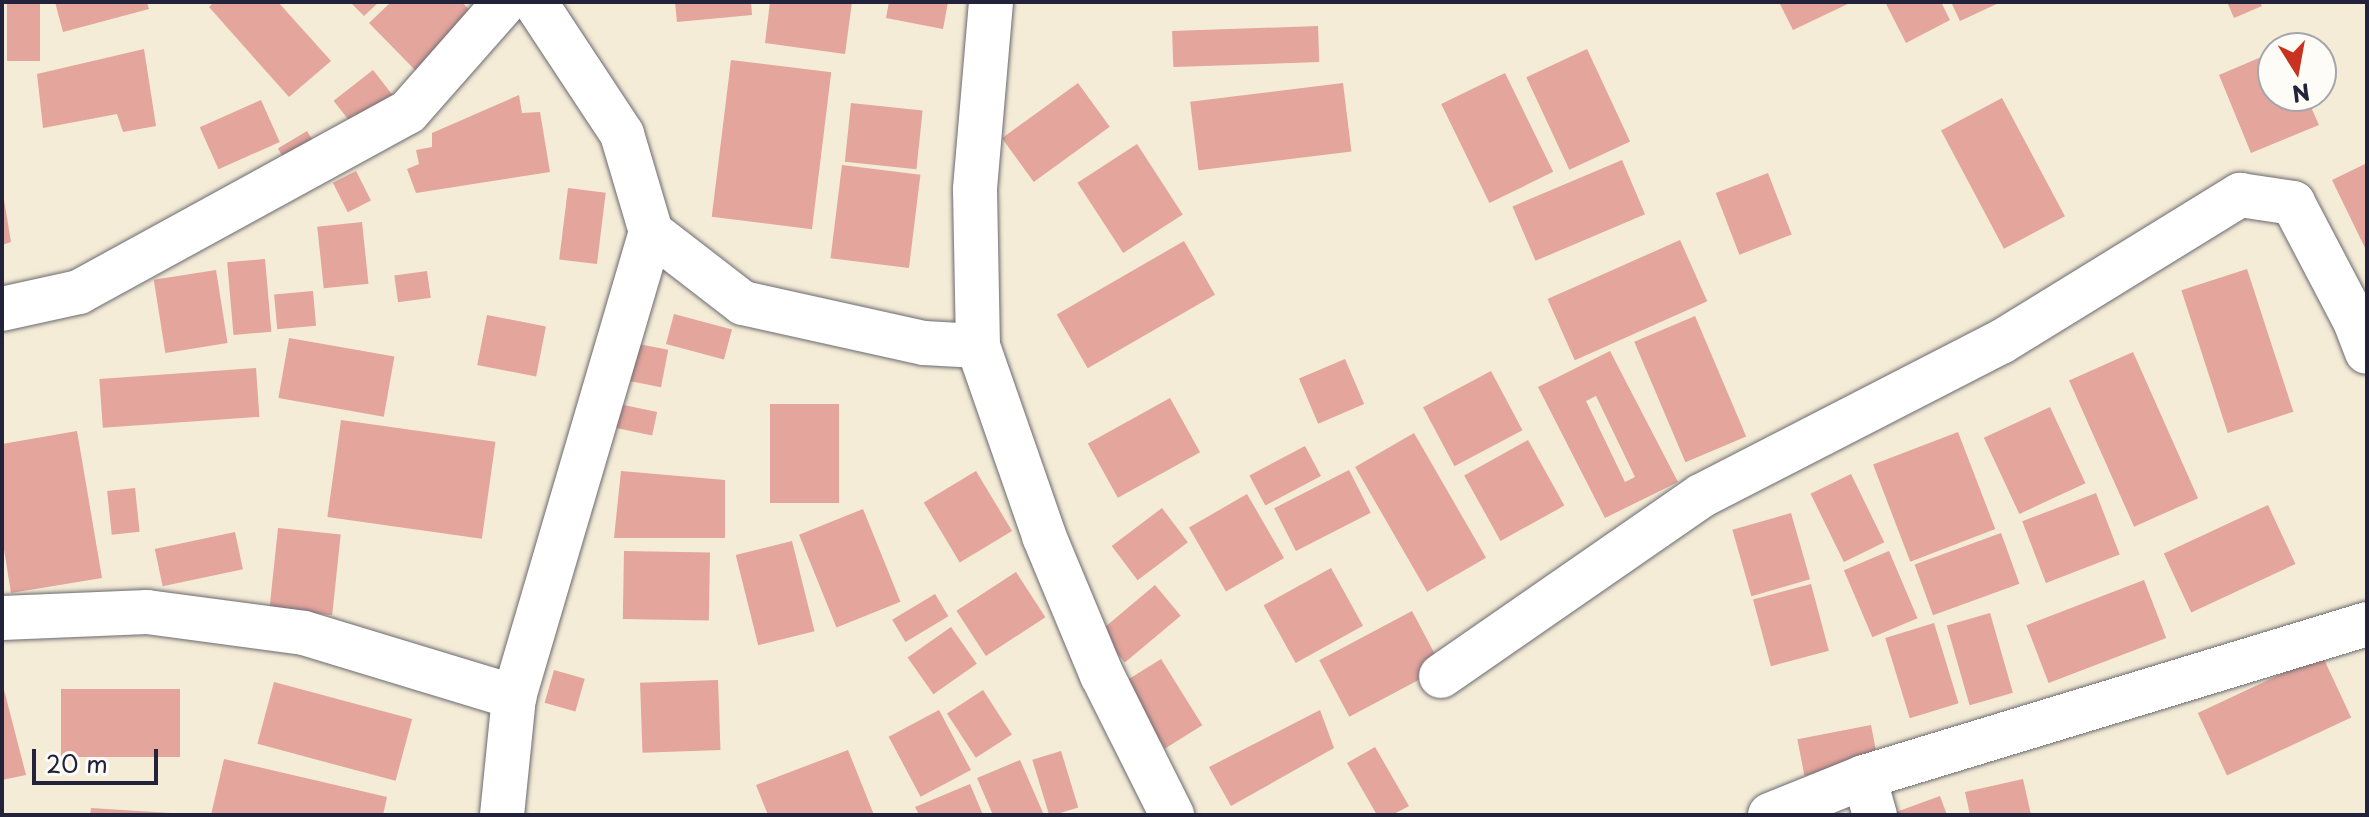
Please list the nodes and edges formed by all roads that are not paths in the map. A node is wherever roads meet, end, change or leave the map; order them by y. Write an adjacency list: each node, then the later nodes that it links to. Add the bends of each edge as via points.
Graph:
1 (505, 2): 5 (street, via 408,112 79,292)
2 (535, 2): 4 (street, via 622,134)
3 (991, 2): 6 (street, via 975,190)
4 (651, 232): 6 (street, via 743,303 924,343); 11 (street)
5 (2, 309)
6 (978, 346): 14 (street, via 1044,536 1102,675)
7 (2367, 352): 10 (street, via 2293,203 2240,195 2001,342 1701,496)
8 (2, 618): 11 (street, via 147,612 304,633)
9 (2367, 624): 12 (street)
10 (1441, 676)
11 (514, 697): 13 (street)
12 (1869, 796): 15 (street)
13 (502, 815)
14 (1172, 815)
15 (1770, 815)

